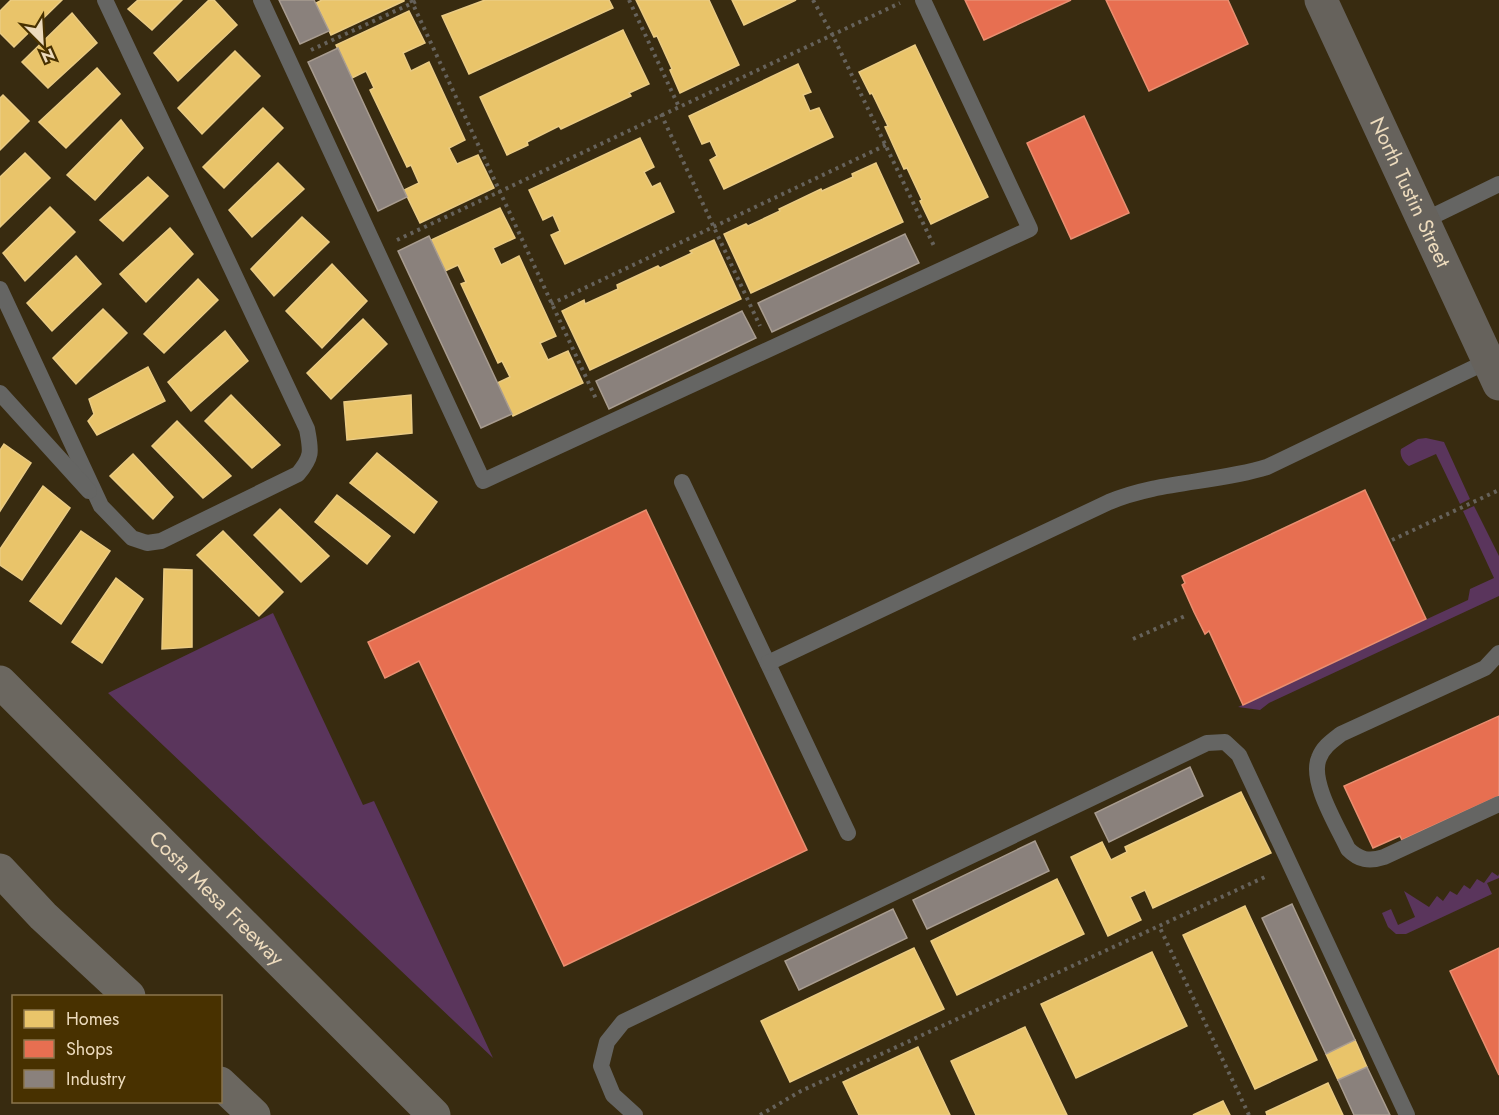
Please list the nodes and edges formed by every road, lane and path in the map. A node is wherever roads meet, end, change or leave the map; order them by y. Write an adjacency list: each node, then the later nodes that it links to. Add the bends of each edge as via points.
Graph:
1 (105, 0): 29 (lane, via 307,429 310,447 308,461 298,474 161,541 147,543 132,538)
2 (261, 0): 11 (lane)
3 (419, 0): 9 (path)
4 (629, 0): 12 (path)
5 (813, 0): 10 (path)
6 (906, 0): 10 (path)
7 (923, 0): 20 (lane, via 1030,229)
8 (1321, 0): 17 (main road, North Tustin Street)
9 (412, 2): 11 (path); 16 (path)
10 (832, 34): 12 (path); 14 (path)
11 (289, 60): 19 (lane)
12 (679, 106): 13 (path)
13 (661, 114): 16 (path); 18 (path)
14 (886, 145): 18 (path); 20 (path)
15 (1499, 184): 17 (lane)
16 (500, 191): 19 (path); 22 (path)
17 (1424, 221): 24 (main road, North Tustin Street)
18 (714, 227): 22 (path); 23 (path)
19 (376, 249): 26 (lane, via 483,481)
20 (944, 268): 23 (lane)
21 (0, 289): 29 (lane)
22 (551, 304): 26 (path)
23 (770, 348): 26 (lane)
24 (1494, 373): 34 (lane, via 1267,467 1146,489 1109,502)
25 (0, 393): 29 (lane)
26 (607, 424)
27 (682, 482): 34 (lane)
28 (1499, 490): 30 (path)
29 (101, 506)
30 (1392, 540)
31 (1185, 616): 32 (path)
32 (1133, 639)
33 (1499, 653): 36 (lane, via 1485,668 1341,734 1327,744 1316,771 1348,849 1365,860 1384,857)
34 (768, 663): 37 (lane)
35 (0, 682): 44 (highway, Costa Mesa Freeway)
36 (1499, 804)
37 (848, 833)
38 (1290, 866): 40 (path); 45 (lane, via 1239,755 1225,742 1206,743 623,1022 607,1042 601,1066 613,1095); 48 (lane)
39 (0, 870): 41 (highway)
40 (1159, 926): 46 (path, via 801,1091); 47 (path)
41 (128, 995)
42 (222, 1085): 43 (highway)
43 (254, 1115)
44 (434, 1115)
45 (635, 1115)
46 (760, 1115)
47 (1249, 1115)
48 (1407, 1115)

